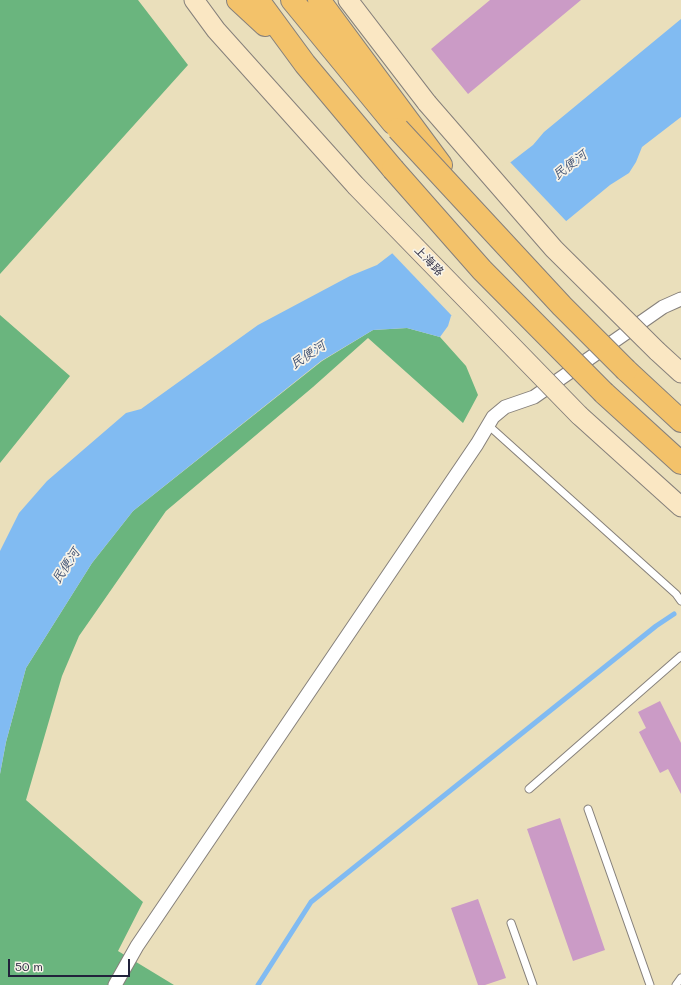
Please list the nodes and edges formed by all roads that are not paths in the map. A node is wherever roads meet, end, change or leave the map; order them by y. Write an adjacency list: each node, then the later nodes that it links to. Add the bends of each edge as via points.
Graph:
1 (194, 0): 14 (main road, 上海路, bridge, via 216,30 356,186 579,416)
2 (238, 0): 7 (highway)
3 (258, 0): 7 (highway)
4 (292, 0): 8 (highway)
5 (320, 0): 8 (highway)
6 (348, 0): 10 (main road, bridge, via 427,103 554,249)
7 (305, 64): 13 (highway, bridge, via 482,270 604,393)
8 (403, 125): 11 (highway, bridge, via 482,219 562,306)
9 (681, 299): 12 (street, via 663,307 534,397 505,407)
10 (681, 373)
11 (681, 421)
12 (488, 425): 15 (lane); 21 (street, via 137,946)
13 (681, 462)
14 (681, 507)
15 (681, 601)
16 (681, 656): 17 (lane)
17 (529, 789)
18 (588, 809): 23 (lane)
19 (511, 923): 22 (lane)
20 (681, 978): 24 (lane)
21 (115, 985)
22 (533, 985)
23 (650, 985)
24 (676, 985)

